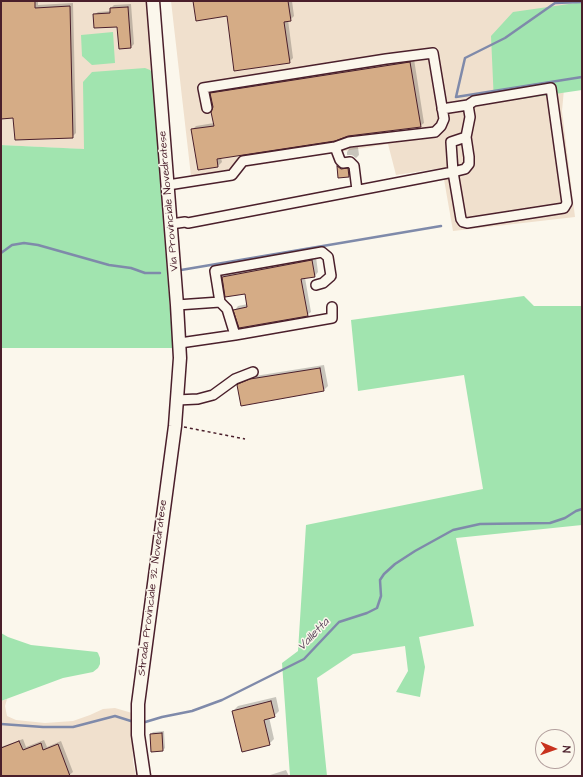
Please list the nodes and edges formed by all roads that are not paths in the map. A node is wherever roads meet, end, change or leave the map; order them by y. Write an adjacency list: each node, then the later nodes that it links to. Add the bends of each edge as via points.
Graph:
1 (153, 1): 8 (main road, Via Provinciale Novedratese)
2 (468, 105): 4 (lane); 5 (lane, via 470,117); 7 (lane, via 474,100 551,88 567,203 564,208 463,222)
3 (207, 108): 4 (lane, via 203,88 433,53)
4 (442, 109): 6 (lane, via 444,119 435,132 349,142)
5 (466, 137): 7 (lane, via 452,142); 7 (lane, via 469,164 465,169)
6 (335, 147): 8 (lane, via 243,161 232,175); 9 (lane, via 340,160 343,163 350,162 354,166)
7 (453, 172): 9 (lane)
8 (168, 184): 10 (main road, Via Provinciale Novedratese)
9 (357, 190): 10 (lane, via 188,223)
10 (171, 224): 13 (main road, Via Provinciale Novedratese)
11 (316, 285): 12 (lane, via 331,276 328,257 322,252 214,271)
12 (220, 302): 13 (lane); 15 (lane, via 228,309)
13 (177, 304): 16 (main road, Via Provinciale Novedratese)
14 (332, 307): 15 (lane, via 332,318)
15 (235, 335): 16 (lane)
16 (180, 343): 18 (main road, Via Provinciale Novedratese)
17 (253, 372): 18 (lane, via 235,379 213,395)
18 (177, 400): 19 (main road, Strada Provinciale 32 Novedratese, via 138,704 138,735)
19 (144, 776)

